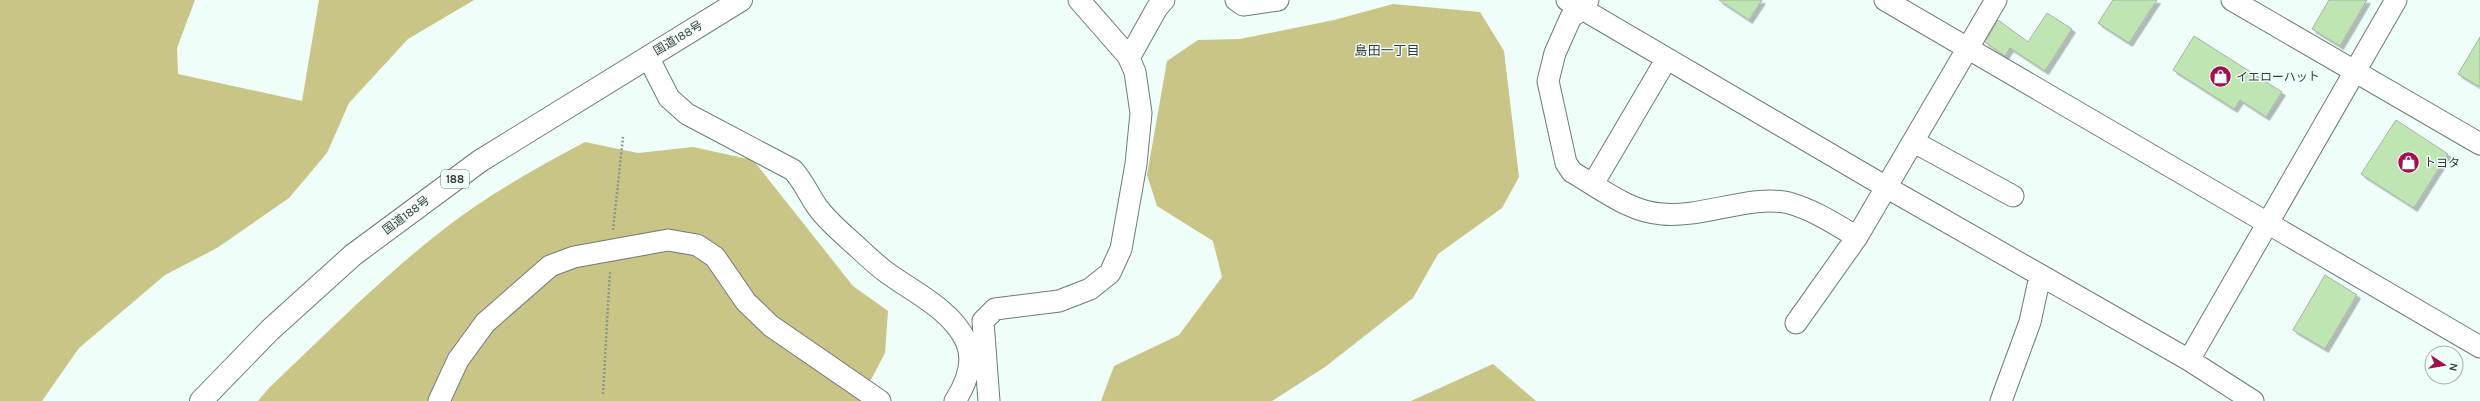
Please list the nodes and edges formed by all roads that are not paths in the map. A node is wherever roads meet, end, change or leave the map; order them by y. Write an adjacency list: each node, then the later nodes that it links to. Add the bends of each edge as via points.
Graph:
1 (741, 0): 13 (highway, 国道188号 / 188)
2 (1079, 0): 12 (street)
3 (1164, 0): 12 (street)
4 (1236, 0): 5 (street, via 1243,5)
5 (1278, 0)
6 (1885, 0): 11 (street)
7 (1996, 0): 11 (street)
8 (2232, 0): 15 (street)
9 (2396, 0): 15 (street)
10 (1580, 3): 14 (street); 18 (street, via 1555,53 1548,81 1566,163 1572,172)
11 (1969, 48): 16 (street); 21 (street)
12 (1128, 56): 24 (street, via 1135,72 1141,113 1136,164 1121,249 1110,273 1090,289 1059,301 995,309)
13 (648, 57): 25 (street, via 669,98 687,114 793,170 804,183 816,206 853,243 884,271 934,305); 29 (highway, 国道188号 / 188, via 480,161 353,255 270,330)
14 (1666, 60): 18 (street); 19 (street)
15 (2354, 71): 17 (street); 21 (street)
16 (1914, 142): 19 (street); 20 (street)
17 (2480, 144)
18 (1593, 184): 22 (street, via 1635,209 1662,214 1697,213 1760,202 1787,203 1816,213)
19 (1886, 187): 22 (street); 23 (street)
20 (2013, 196)
21 (2267, 223): 27 (street); 28 (street)
22 (1857, 237): 26 (street)
23 (2040, 276): 28 (street); 34 (street, via 2030,322)
24 (983, 321): 25 (street, via 962,318); 33 (street)
25 (954, 323): 32 (street, via 966,342 969,364 965,384)
26 (1796, 323)
27 (2480, 347)
28 (2189, 360): 35 (street)
29 (200, 401)
30 (439, 401): 31 (street, via 458,360 485,323 550,266 574,257 668,240 697,245 715,257 746,302 771,326)
31 (880, 401)
32 (955, 401)
33 (989, 401)
34 (2001, 401)
35 (2253, 401)

